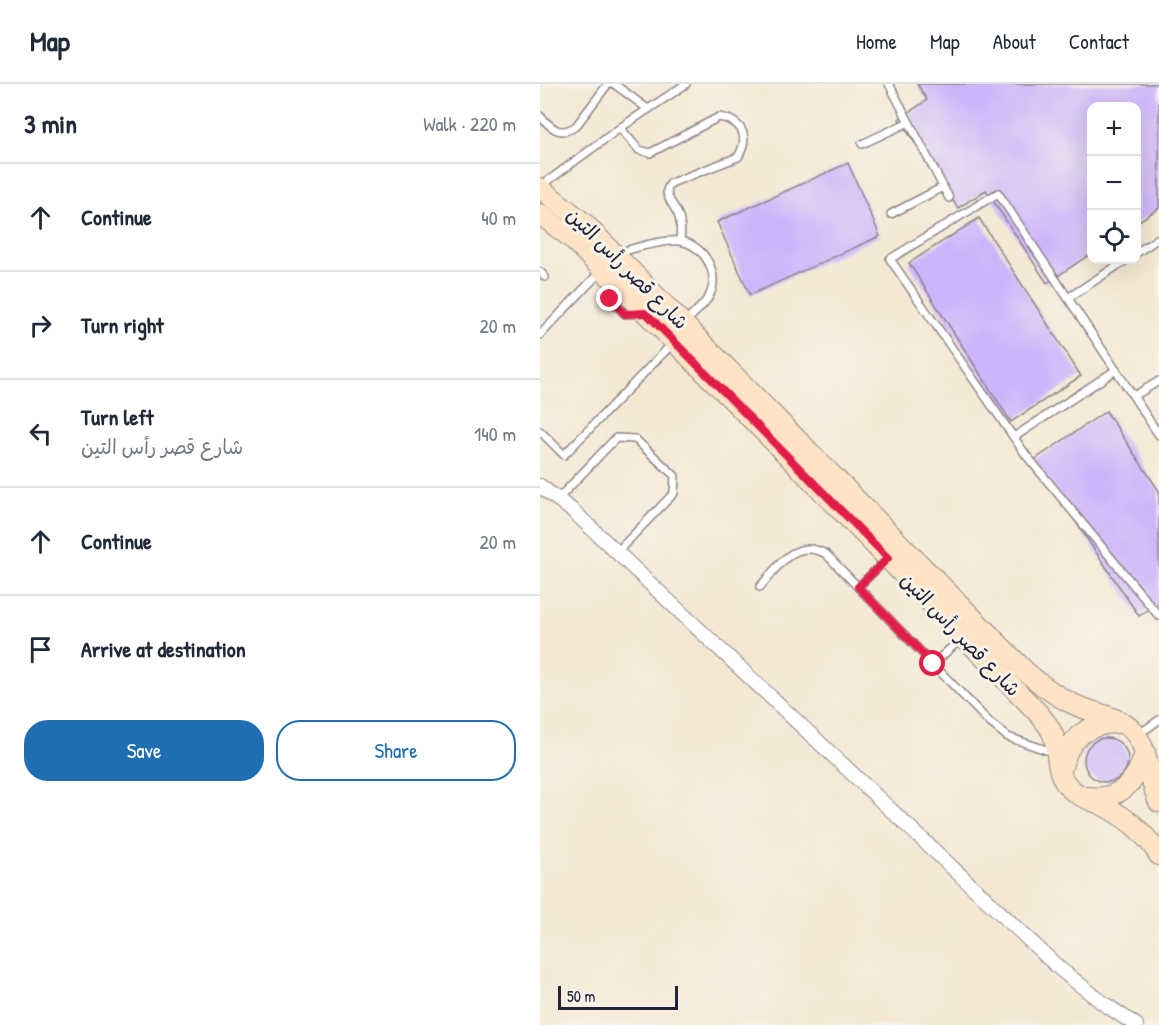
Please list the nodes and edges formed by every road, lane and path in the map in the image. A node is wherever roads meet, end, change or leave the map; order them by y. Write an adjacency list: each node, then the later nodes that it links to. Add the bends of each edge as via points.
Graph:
1 (608, 84): 6 (lane, via 569,131 552,130)
2 (614, 84): 5 (lane)
3 (686, 84): 5 (lane)
4 (889, 84): 7 (lane)
5 (648, 109): 8 (lane)
6 (540, 116)
7 (909, 122): 9 (lane); 10 (lane)
8 (620, 128): 11 (lane); 16 (lane, via 639,150 650,153 719,117 739,126 744,136 738,157 667,187 666,193 679,218)
9 (862, 144)
10 (943, 187): 12 (lane); 14 (lane)
11 (540, 188): 18 (main road, شارع قصر رأس التين, via 585,223)
12 (949, 198)
13 (540, 214): 20 (main road, شارع قصر رأس التين)
14 (891, 214)
15 (1159, 238): 17 (lane)
16 (680, 241): 18 (lane); 22 (lane, via 697,248 709,261 713,279 709,297)
17 (1141, 250)
18 (615, 253): 22 (main road, شارع قصر رأس التين)
19 (1120, 264): 21 (lane)
20 (607, 274): 23 (lane); 24 (main road, شارع قصر رأس التين)
21 (1068, 298): 25 (lane); 30 (lane, via 998,192 890,259)
22 (684, 324): 41 (main road, شارع قصر رأس التين, via 1025,671 1047,690)
23 (540, 335)
24 (674, 342): 28 (lane, via 564,455); 34 (main road, شارع قصر رأس التين)
25 (1116, 370): 27 (lane); 30 (lane)
26 (1159, 381): 27 (lane)
27 (1134, 396): 29 (lane)
28 (540, 431)
29 (1159, 435)
30 (1014, 437): 37 (lane)
31 (540, 486): 32 (street)
32 (558, 499): 33 (street); 33 (lane, via 616,438 635,439 675,476 674,493)
33 (617, 552): 46 (street, via 1060,969)
34 (888, 558): 36 (lane); 38 (main road, شارع قصر رأس التين)
35 (760, 587): 36 (lane, via 792,553 804,549 826,555)
36 (858, 587): 39 (lane)
37 (1159, 616)
38 (963, 636): 39 (lane); 42 (main road, شارع قصر رأس التين, via 1039,714 1051,730)
39 (933, 664): 42 (lane, via 998,730)
40 (1159, 720): 41 (lane)
41 (1135, 737): 42 (main road, via 1105,723 1074,740); 43 (main road, via 1140,769 1130,784 1116,794 1099,798); 44 (main road)
42 (1059, 763): 43 (main road, شارع قصر رأس التين, via 1067,786)
43 (1081, 796): 45 (main road, شارع قصر رأس التين, via 1104,806 1145,834)
44 (1159, 802)
45 (1159, 855)
46 (1136, 1025)

